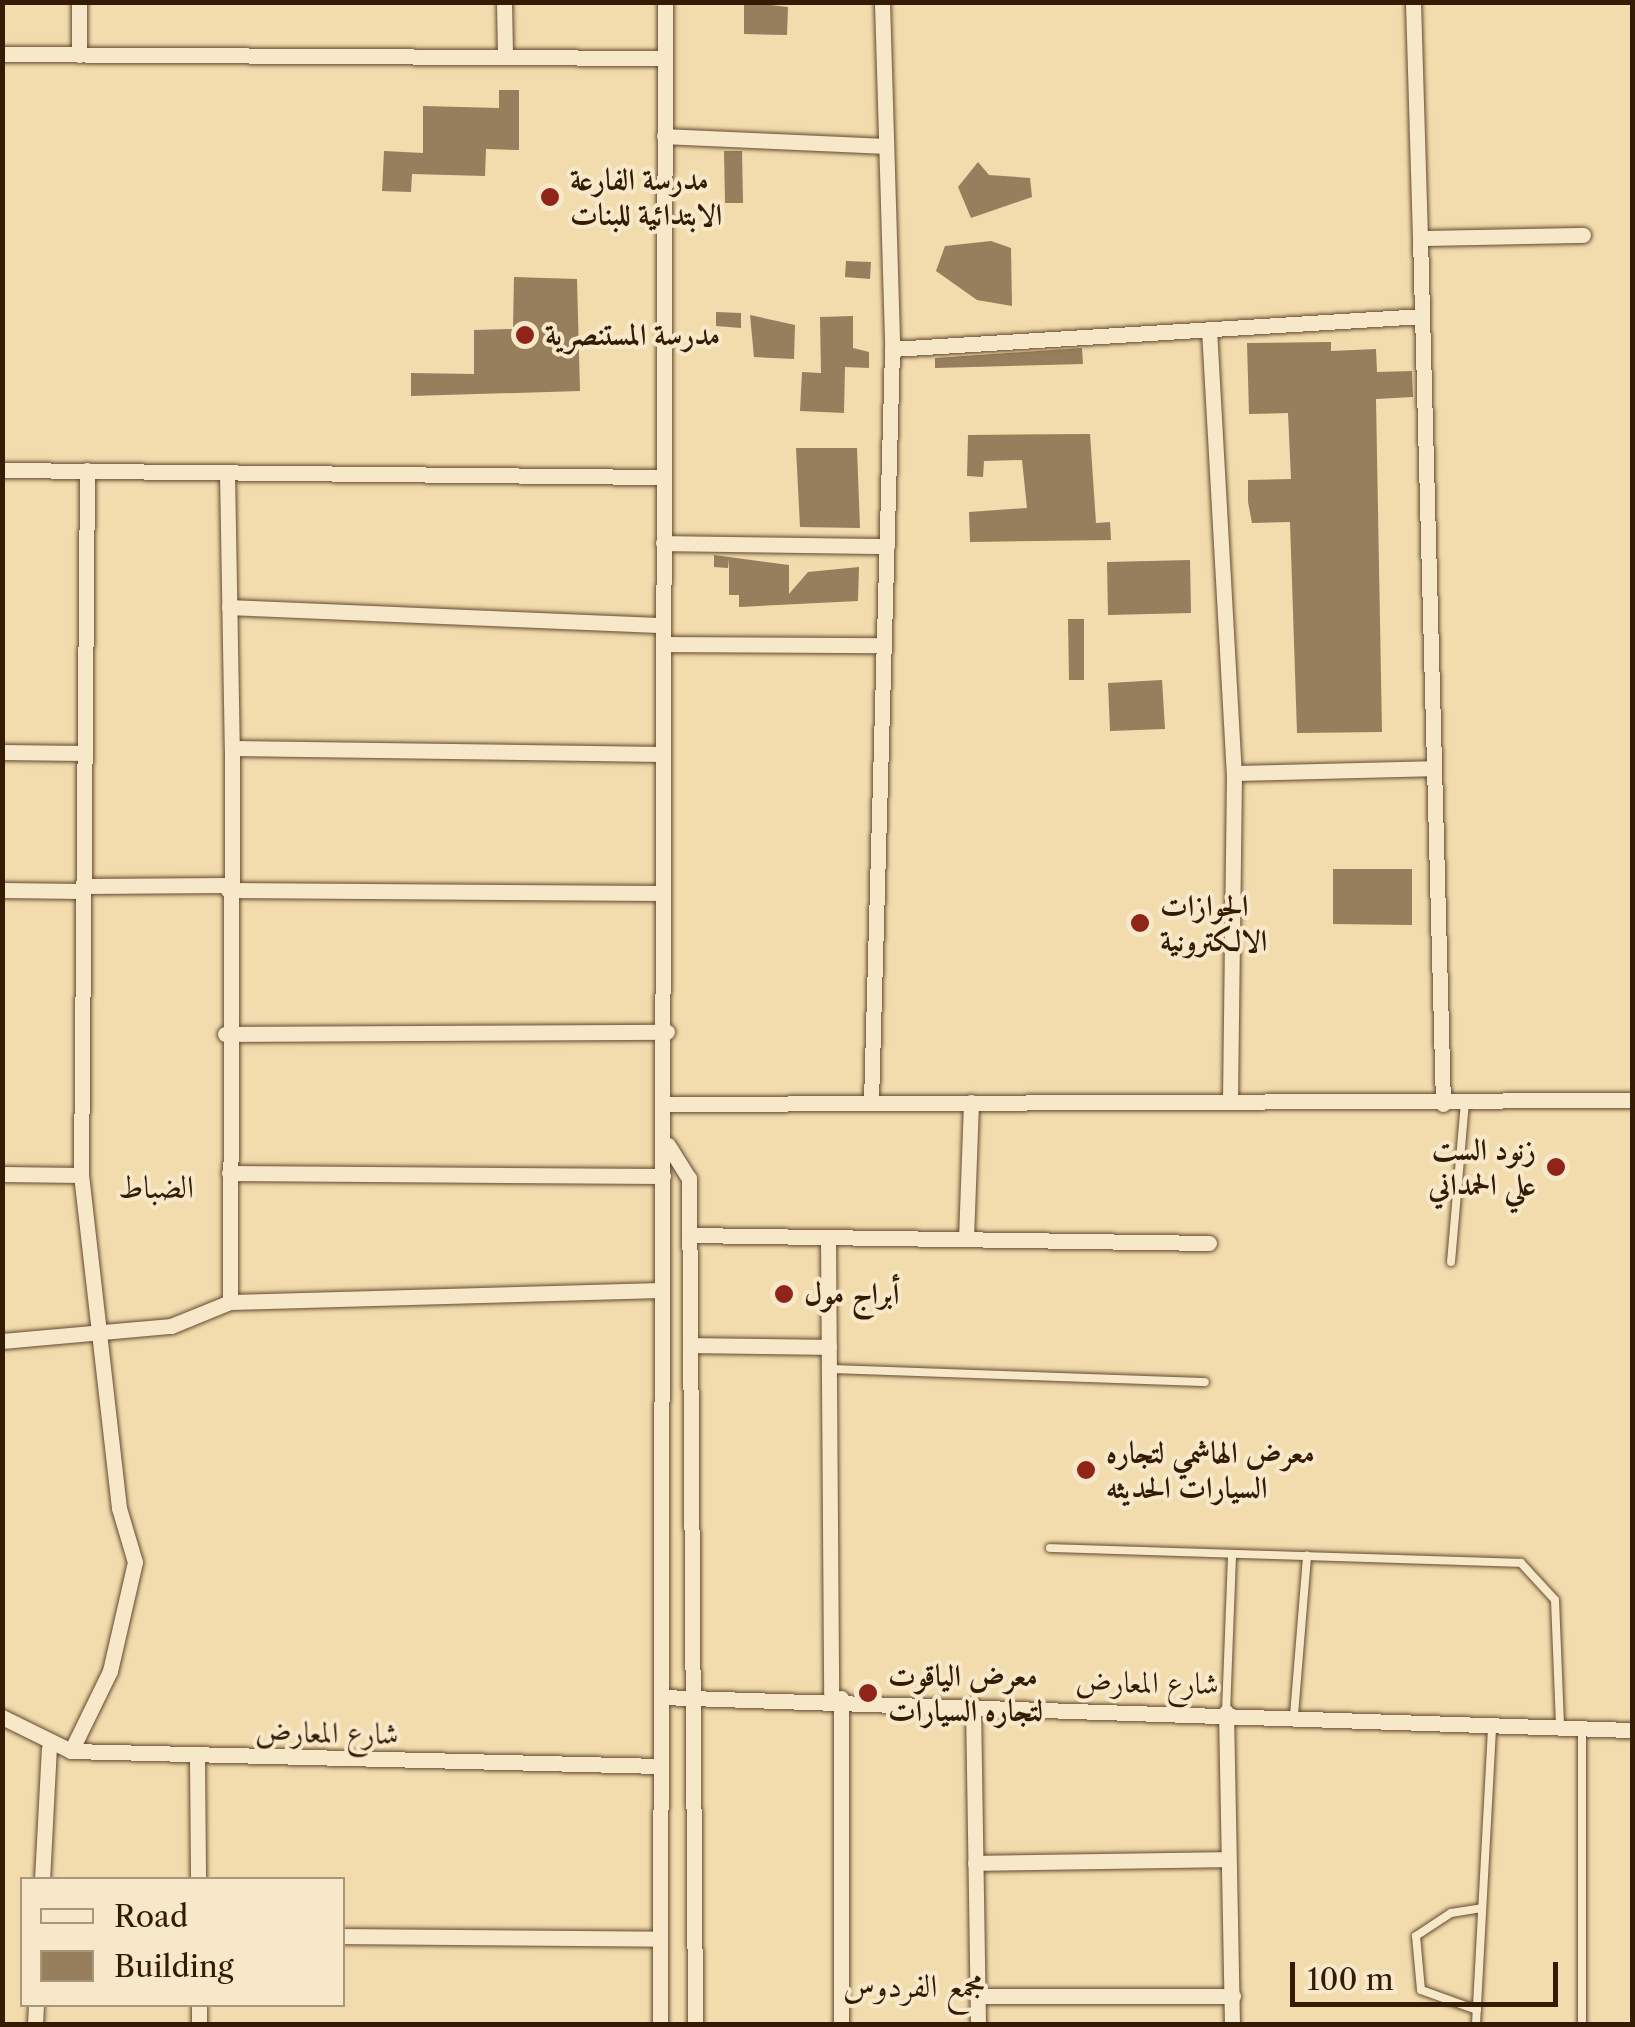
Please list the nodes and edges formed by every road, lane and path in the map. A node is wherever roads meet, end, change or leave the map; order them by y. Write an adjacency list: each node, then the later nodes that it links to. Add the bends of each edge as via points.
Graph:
1 (78, 2): 7 (street)
2 (504, 2): 8 (street)
3 (664, 2): 9 (street)
4 (882, 2): 11 (street)
5 (1413, 2): 13 (street)
6 (2, 54): 7 (street)
7 (79, 54): 8 (street)
8 (505, 55): 9 (street)
9 (664, 58): 10 (street)
10 (664, 136): 11 (street); 20 (street)
11 (885, 146): 16 (street)
12 (1583, 235): 13 (street)
13 (1420, 238): 14 (street)
14 (1422, 316): 15 (street); 31 (street)
15 (1209, 329): 16 (street); 32 (street)
16 (892, 350): 22 (street)
17 (2, 470): 18 (street)
18 (87, 470): 19 (street); 29 (street)
19 (228, 472): 20 (street); 23 (street)
20 (664, 476): 21 (street)
21 (663, 543): 22 (street); 24 (street)
22 (887, 546): 26 (street)
23 (229, 607): 24 (street); 27 (street)
24 (663, 626): 25 (street)
25 (663, 644): 26 (street); 30 (street)
26 (884, 644): 41 (street)
27 (232, 748): 30 (street); 33 (street)
28 (2, 752): 29 (street)
29 (84, 753): 34 (street)
30 (663, 754): 36 (street)
31 (1434, 768): 32 (street); 45 (street)
32 (1234, 773): 40 (street)
33 (228, 888): 34 (street); 36 (street); 38 (street)
34 (83, 889): 35 (street); 49 (street)
35 (2, 890)
36 (662, 893): 37 (street)
37 (668, 1032): 38 (street); 44 (street)
38 (225, 1034): 47 (street)
39 (1632, 1100): 43 (street)
40 (1230, 1101): 42 (street); 45 (street)
41 (872, 1102): 42 (street); 44 (street)
42 (971, 1102): 53 (street)
43 (1464, 1102): 45 (street); 55 (lane)
44 (668, 1104): 46 (street)
45 (1444, 1104)
46 (668, 1145): 50 (street); 51 (street, via 687,1168)
47 (228, 1173): 50 (street); 57 (street)
48 (2, 1174): 49 (street)
49 (81, 1175): 58 (street)
50 (663, 1176): 56 (street)
51 (690, 1235): 52 (street); 60 (street)
52 (828, 1237): 53 (street); 61 (street)
53 (966, 1240): 54 (street)
54 (1208, 1243)
55 (1451, 1262)
56 (662, 1290): 57 (street); 68 (street)
57 (230, 1302): 58 (street, via 206,1318)
58 (96, 1336): 59 (street); 79 (street, via 135,1562 110,1670)
59 (2, 1342)
60 (693, 1345): 61 (street); 67 (street)
61 (829, 1347): 62 (street)
62 (829, 1369): 63 (lane); 69 (street)
63 (1205, 1382)
64 (1050, 1548): 65 (lane)
65 (1232, 1554): 66 (lane); 71 (lane)
66 (1307, 1556): 72 (lane); 75 (lane, via 1520,1564 1555,1600)
67 (696, 1696): 68 (street, شارع المعارض); 69 (street, شارع المعارض); 93 (street)
68 (661, 1697): 81 (street)
69 (836, 1698): 70 (street, شارع المعارض); 94 (street)
70 (973, 1705): 71 (street, شارع المعارض); 83 (street)
71 (1226, 1712): 72 (street, شارع المعارض); 82 (street)
72 (1294, 1715): 74 (street, شارع المعارض)
73 (2, 1717): 78 (street, شارع المعارض)
74 (1492, 1724): 75 (street, شارع المعارض); 86 (lane)
75 (1560, 1726): 76 (street, شارع المعارض)
76 (1582, 1728): 77 (street, شارع المعارض); 98 (lane)
77 (1632, 1730)
78 (49, 1748): 79 (street, شارع المعارض); 84 (street)
79 (71, 1752): 80 (street, شارع المعارض)
80 (197, 1758): 81 (street, شارع المعارض); 85 (street)
81 (660, 1766): 88 (street)
82 (1228, 1859): 83 (street); 90 (street)
83 (976, 1863): 89 (street)
84 (42, 1877)
85 (198, 1877)
86 (1482, 1908): 91 (lane); 91 (lane, via 1428,1923 1416,1936 1414,1974 1434,1999)
87 (345, 1936): 88 (street)
88 (660, 1939): 92 (street)
89 (978, 1996): 90 (street); 95 (street)
90 (1233, 1996): 96 (street)
91 (1477, 2010): 97 (lane)
92 (660, 2024)
93 (695, 2024)
94 (841, 2024)
95 (978, 2024)
96 (1232, 2024)
97 (1476, 2024)
98 (1582, 2024)

